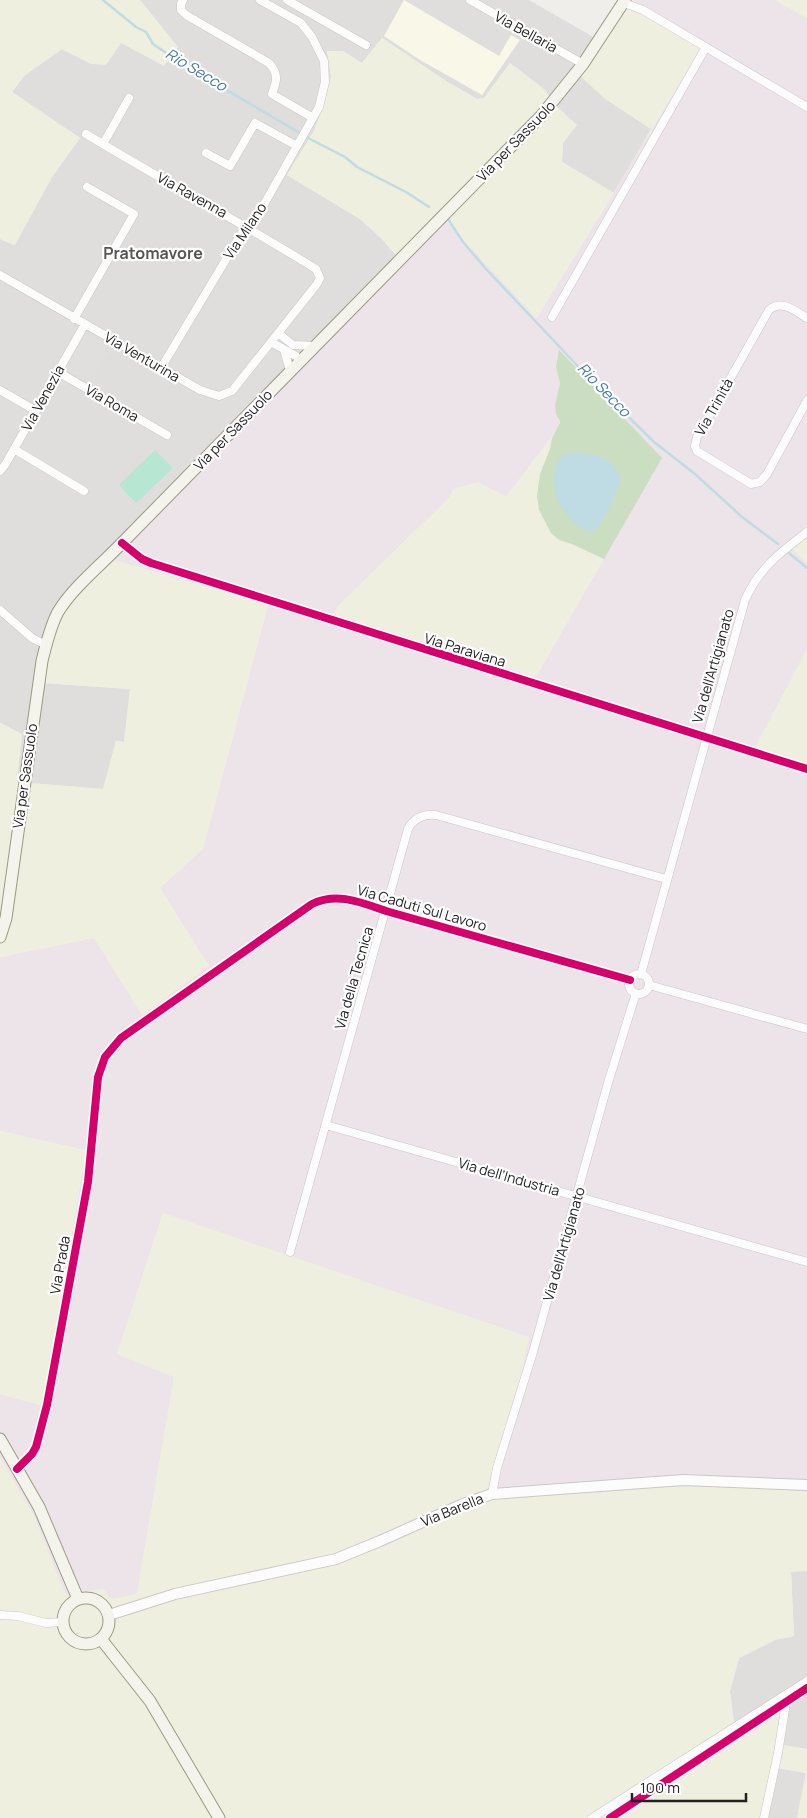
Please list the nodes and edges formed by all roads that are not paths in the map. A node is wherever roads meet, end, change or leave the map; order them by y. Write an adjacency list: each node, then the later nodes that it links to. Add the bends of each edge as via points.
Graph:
1 (183, 0): 12 (street, via 181,10 186,15 269,63 276,70 277,78 272,94)
2 (260, 0): 6 (street, Via Milano)
3 (470, 0): 9 (street, Via Bellaria)
4 (292, 1): 6 (street); 7 (street)
5 (624, 1): 8 (street); 9 (main road, Via per Sassuolo)
6 (287, 16): 12 (street, Via Milano, via 301,24 312,37 324,61 325,82)
7 (366, 45)
8 (706, 47): 11 (street); 21 (street)
9 (583, 64): 28 (main road, Via per Sassuolo, via 541,116)
10 (129, 98): 14 (street)
11 (807, 107)
12 (313, 118): 15 (street, Via Milano)
13 (86, 134): 14 (street, Via Ravenna)
14 (103, 144): 18 (street, Via Ravenna)
15 (297, 146): 16 (street, via 256,123 230,166); 18 (street, Via Milano, via 258,215)
16 (206, 153)
17 (87, 187): 23 (street, via 134,214)
18 (246, 226): 20 (street, Via Ravenna, via 316,269); 31 (street, Via Milano)
19 (0, 275): 23 (street, Via Venturina)
20 (320, 275): 25 (street, Via Venturina, via 317,284)
21 (552, 317)
22 (807, 318): 35 (street, Via Trinità, via 780,304 769,310 697,437 697,451 751,484 760,482)
23 (74, 319): 24 (street, Via Venturina)
24 (85, 324): 31 (street, Via Venturina); 33 (street, Via Venezia)
25 (278, 333): 26 (street, Via Venturina); 27 (street)
26 (271, 342): 29 (street); 31 (street, Via Venturina, via 232,391 225,395 207,393)
27 (293, 345): 28 (street); 30 (street)
28 (314, 346): 30 (main road, Via per Sassuolo)
29 (284, 350): 30 (street); 32 (street)
30 (301, 359): 32 (main road, Via per Sassuolo)
31 (160, 368)
32 (290, 370): 42 (main road, Via per Sassuolo)
33 (58, 372): 36 (street, Via Venezia); 37 (street, Via Roma)
34 (0, 390): 36 (street)
35 (807, 401)
36 (36, 411): 38 (street, Via Venezia)
37 (167, 435)
38 (14, 449): 39 (street, Via Venezia); 40 (street)
39 (0, 470)
40 (84, 491)
41 (807, 532): 45 (street, Via dell'Artigianato, via 766,566 750,588)
42 (122, 543): 44 (main road, Via per Sassuolo, via 68,599 58,613); 45 (street, Via Paraviana, via 151,563)
43 (0, 610): 44 (street, via 32,638)
44 (46, 645): 49 (main road, Via per Sassuolo, via 6,918)
45 (706, 737): 46 (street, Via Paraviana); 47 (street, Via dell'Artigianato)
46 (807, 769)
47 (666, 879): 48 (street, Via della Tecnica, via 430,815 417,819 408,829); 50 (street, Via dell'Artigianato)
48 (386, 911): 51 (street, Via Caduti Sul Lavoro); 55 (street, Via Caduti Sul Lavoro, via 345,899 330,898 312,904 121,1038); 56 (street, Via della Tecnica)
49 (0, 937)
50 (641, 974): 51 (street); 52 (street)
51 (630, 980): 53 (street, via 631,989)
52 (649, 985): 53 (street, via 644,992); 54 (street)
53 (636, 993): 57 (street, Via dell'Artigianato)
54 (807, 1030)
55 (105, 1058): 61 (street, Via Prada, via 98,1077 88,1182 52,1383 36,1447)
56 (326, 1125): 57 (street, Via dell’Industria); 58 (street, Via della Tecnica)
57 (578, 1196): 59 (street, Via dell’Industria); 63 (street, Via dell'Artigianato)
58 (290, 1252)
59 (807, 1262)
60 (0, 1439): 61 (main road)
61 (17, 1469): 64 (main road, via 39,1508)
62 (807, 1485): 63 (street, Via Barella, via 683,1480)
63 (492, 1494): 65 (street, Via Barella, via 468,1501 336,1559 174,1594)
64 (78, 1598): 65 (main road, via 99,1601); 67 (main road, via 65,1610)
65 (109, 1615): 68 (main road, via 107,1631)
66 (0, 1617): 67 (street, via 18,1616 46,1624)
67 (63, 1622): 68 (main road, via 74,1640 87,1644)
68 (100, 1639): 71 (main road, via 150,1701)
69 (807, 1681): 70 (street)
70 (784, 1696): 72 (street); 73 (street, via 778,1753)
71 (220, 1818)
72 (592, 1818)
73 (764, 1818)

